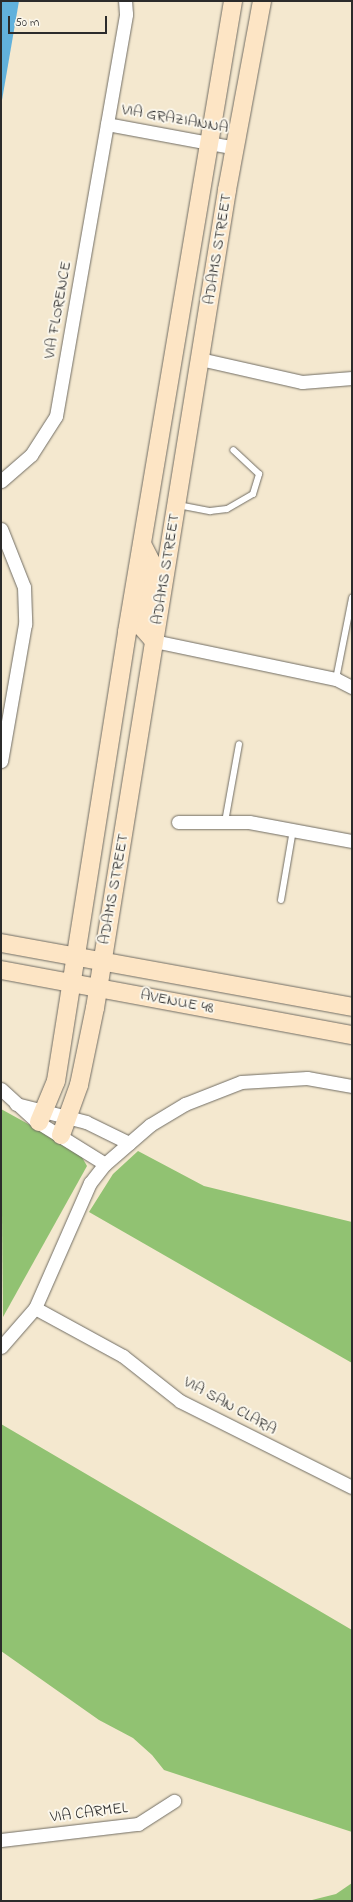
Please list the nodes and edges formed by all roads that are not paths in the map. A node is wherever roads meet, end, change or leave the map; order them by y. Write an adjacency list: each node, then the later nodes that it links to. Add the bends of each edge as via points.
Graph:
1 (125, 1): 4 (street, VIA FLORENCE, via 126,14)
2 (233, 1): 5 (street, ADAMS STREET)
3 (262, 1): 6 (street, ADAMS STREET)
4 (107, 124): 5 (street, VIA GRAZIANNA); 10 (street, VIA FLORENCE, via 56,416 31,455)
5 (208, 143): 6 (street, VIA GRAZIANNA); 13 (street, ADAMS STREET, via 203,188)
6 (236, 148): 7 (street, ADAMS STREET)
7 (200, 360): 8 (street, via 302,382); 11 (street, ADAMS STREET)
8 (352, 378)
9 (233, 450): 11 (lane, via 259,474 253,494 227,509 210,511)
10 (1, 481)
11 (176, 505): 15 (street, ADAMS STREET)
12 (1, 529): 19 (street, via 24,586 25,624)
13 (142, 544): 15 (street, via 152,564 142,627); 26 (street, ADAMS STREET)
14 (352, 598): 16 (lane)
15 (154, 641): 16 (street); 27 (street, ADAMS STREET)
16 (336, 678): 17 (street)
17 (352, 687)
18 (239, 744): 21 (lane)
19 (1, 761)
20 (178, 822): 21 (street)
21 (226, 822): 22 (street, via 249,822)
22 (293, 830): 23 (street); 24 (lane)
23 (352, 841)
24 (281, 900)
25 (1, 943): 26 (street, AVENUE 48)
26 (75, 955): 27 (street, AVENUE 48); 29 (street, ADAMS STREET)
27 (102, 960): 30 (street, ADAMS STREET); 31 (street, AVENUE 48)
28 (1, 970): 29 (street, AVENUE 48)
29 (71, 982): 30 (street, AVENUE 48); 35 (street, ADAMS STREET, via 56,1081)
30 (98, 987): 32 (street, AVENUE 48); 36 (street, ADAMS STREET, via 79,1085)
31 (352, 1007)
32 (352, 1035)
33 (352, 1086): 38 (street, via 307,1078 242,1082 185,1104 150,1124)
34 (1, 1089): 35 (street, via 14,1103)
35 (42, 1116): 36 (street); 37 (street)
36 (68, 1116): 37 (street, ADAMS STREET); 38 (street)
37 (61, 1135): 39 (street)
38 (129, 1143): 39 (street)
39 (105, 1164): 40 (street, via 90,1182)
40 (35, 1308): 41 (street); 42 (street, VIA SAN CLARA, via 123,1356 180,1401)
41 (1, 1347)
42 (352, 1487)
43 (174, 1801): 44 (street, VIA CARMEL, via 138,1824)
44 (1, 1840)

